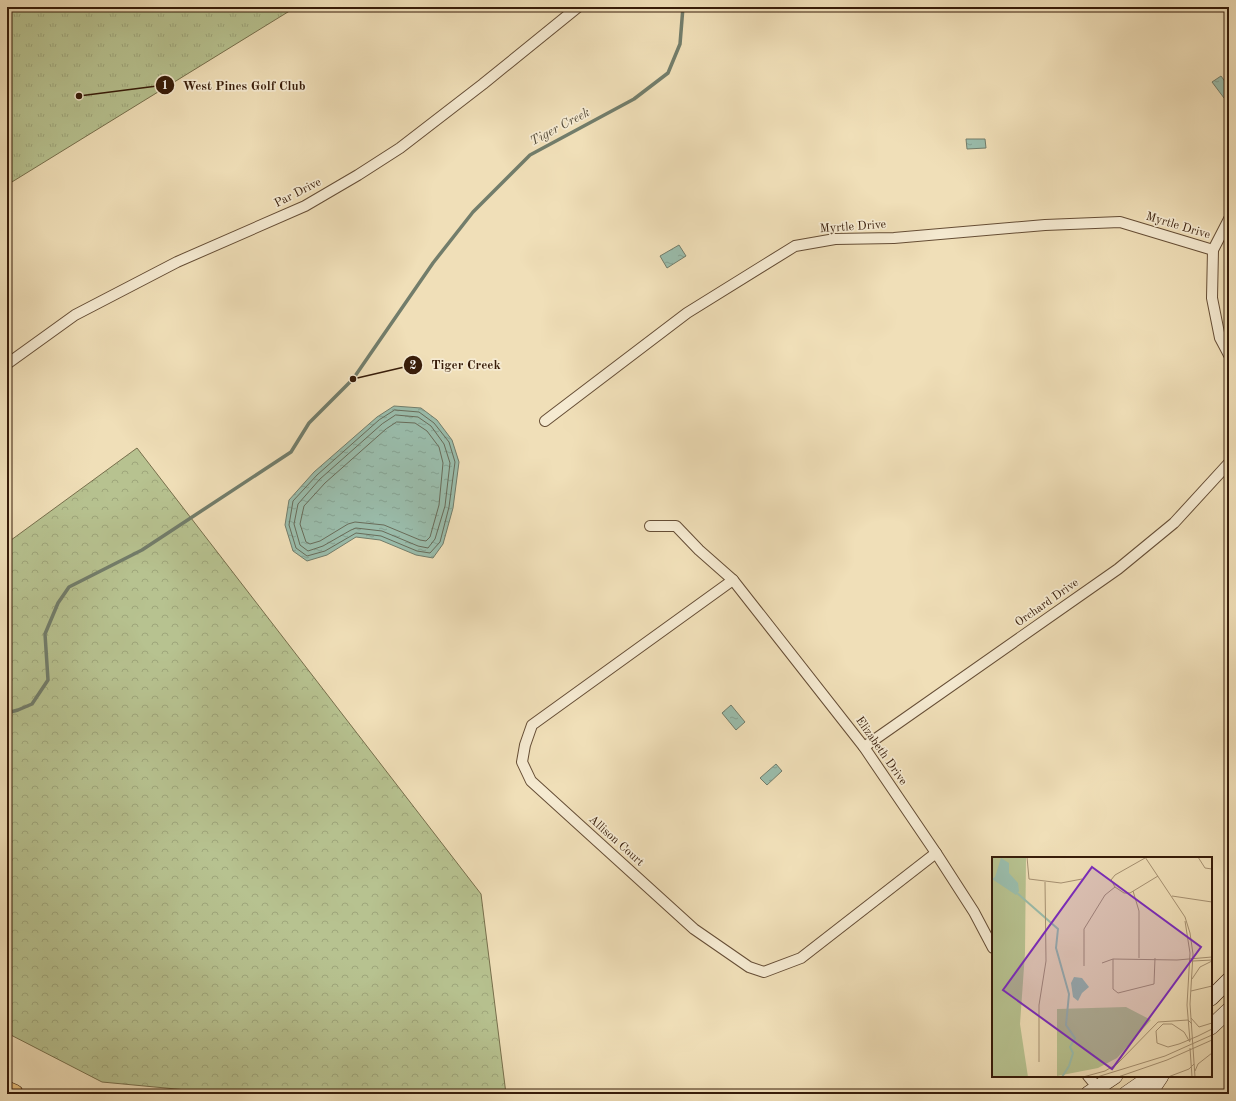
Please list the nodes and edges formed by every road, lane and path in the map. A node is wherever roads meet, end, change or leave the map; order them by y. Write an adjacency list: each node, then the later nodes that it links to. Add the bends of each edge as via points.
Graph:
1 (578, 7): 5 (street, Par Drive, via 400,148 358,175 305,206 177,262 75,315)
2 (1229, 219): 3 (street)
3 (1213, 250): 4 (street, via 1212,298 1220,338); 6 (street, Myrtle Drive, via 1120,222 1045,225 894,238 835,239 795,246 687,313)
4 (1229, 355)
5 (7, 364)
6 (545, 422)
7 (1229, 463): 10 (street, Orchard Drive, via 1174,523 1118,569)
8 (650, 526): 9 (street, Elizabeth Drive, via 676,526)
9 (733, 580): 10 (street, Elizabeth Drive); 11 (street, Allison Court, via 532,725 524,746 522,762 531,780 694,929 749,967 764,972 801,958)
10 (864, 747): 11 (street, Elizabeth Drive)
11 (936, 853): 12 (street, Elizabeth Drive, via 974,912)
12 (992, 946)
13 (1229, 980): 14 (main road)
14 (1212, 997)
15 (1229, 1010): 16 (main road)
16 (1212, 1026)
17 (1088, 1077): 22 (street)
18 (1114, 1077): 22 (main road)
19 (1151, 1077): 24 (main road)
20 (1160, 1077): 25 (main road)
21 (7, 1091): 23 (highway)
22 (1093, 1091)
23 (14, 1094)
24 (1126, 1094)
25 (1149, 1094)

